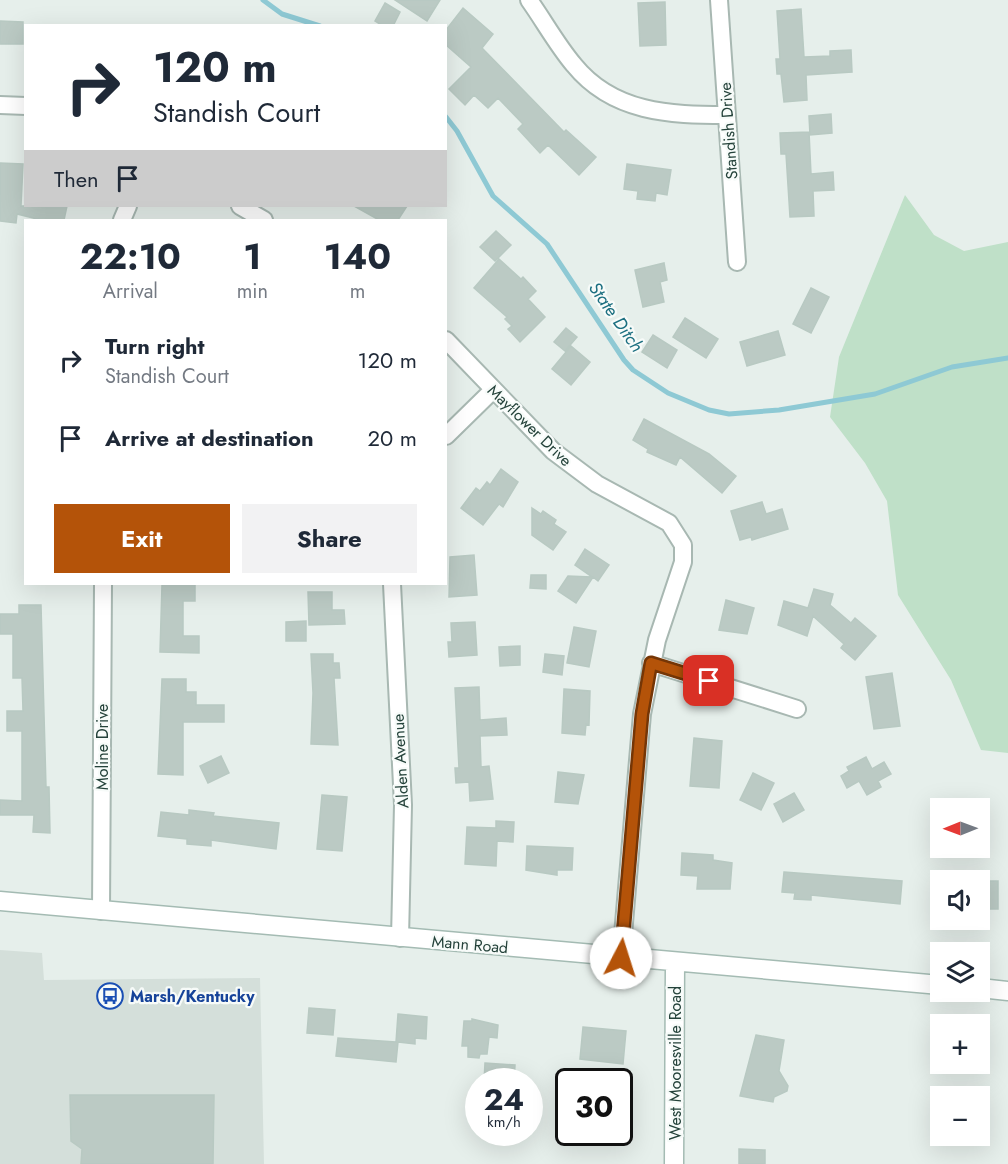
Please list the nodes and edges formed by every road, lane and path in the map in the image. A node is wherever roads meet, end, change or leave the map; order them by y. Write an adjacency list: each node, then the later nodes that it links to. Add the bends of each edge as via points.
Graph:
1 (529, 0): 5 (street, via 572,63 614,98 651,112)
2 (719, 0): 5 (street, Standish Drive)
3 (0, 105): 4 (street)
4 (24, 106)
5 (726, 115): 8 (street, Standish Drive)
6 (242, 207): 7 (street)
7 (262, 219)
8 (737, 262)
9 (447, 341): 10 (street, Mayflower Drive)
10 (493, 390): 11 (street); 14 (street, Mayflower Drive, via 566,461 611,493 669,523 680,539 683,562)
11 (447, 435)
12 (103, 585): 17 (street, Moline Drive)
13 (392, 585): 18 (street, Alden Avenue, via 403,805)
14 (651, 663): 15 (street); 19 (street, via 642,714)
15 (797, 709)
16 (0, 902): 17 (main road, Mann Road)
17 (101, 911): 18 (main road, Mann Road)
18 (400, 938): 19 (main road, Mann Road)
19 (621, 958): 20 (main road, Mann Road)
20 (675, 963): 21 (main road, Mann Road); 24 (main road, West Mooresville Road)
21 (930, 984)
22 (990, 989): 23 (main road)
23 (1008, 991)
24 (674, 1164)

